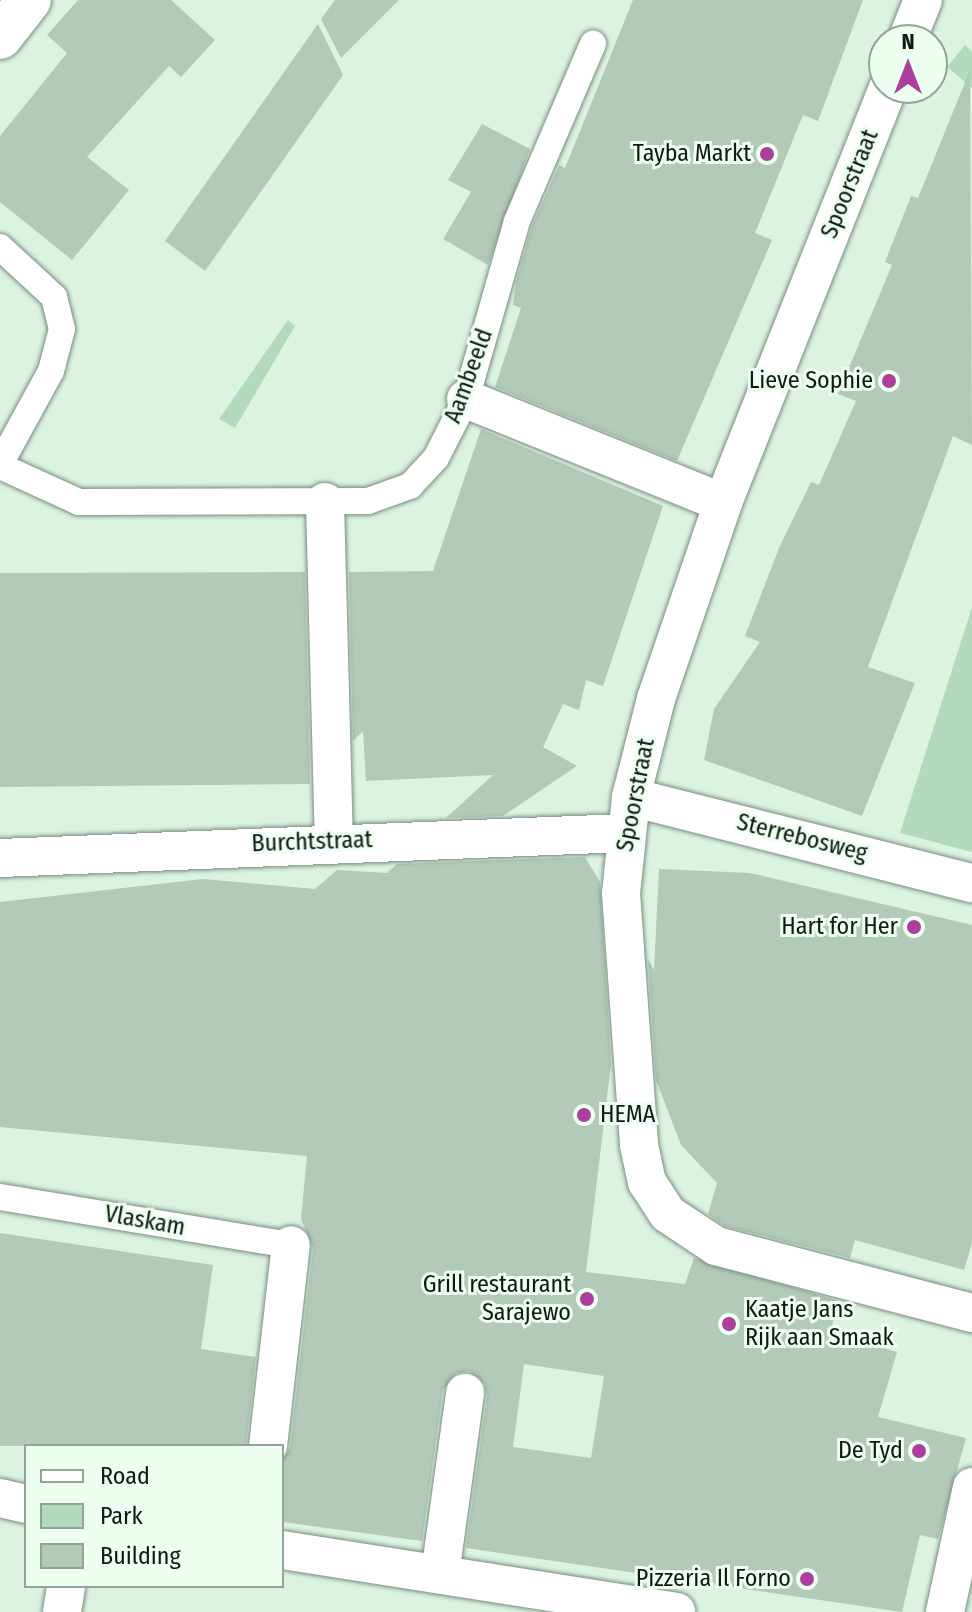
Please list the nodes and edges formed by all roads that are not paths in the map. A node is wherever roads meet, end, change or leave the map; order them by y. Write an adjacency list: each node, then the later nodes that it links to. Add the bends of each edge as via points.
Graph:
1 (29, 0): 4 (street)
2 (923, 0): 3 (street)
3 (913, 24)
4 (0, 37)
5 (593, 44): 8 (lane, Aambeeld, via 517,221)
6 (882, 104): 11 (street, Spoorstraat)
7 (0, 247): 9 (lane, Aambeeld, via 54,297 62,329 51,371)
8 (466, 399): 10 (lane, Aambeeld, via 436,458 410,486 368,501); 11 (street)
9 (0, 465): 10 (lane, Aambeeld, via 79,502)
10 (325, 502): 13 (street)
11 (723, 503): 12 (street, Spoorstraat)
12 (628, 815): 13 (street, Burchtstraat); 15 (street, Sterrebosweg); 18 (street, Spoorstraat, via 621,893 639,1145 654,1198 716,1246)
13 (334, 839): 14 (street, Burchtstraat)
14 (0, 858)
15 (972, 883)
16 (0, 1197): 17 (lane, Vlaskam)
17 (291, 1245): 20 (street)
18 (972, 1313)
19 (465, 1393): 25 (street)
20 (268, 1444)
21 (972, 1487): 30 (street)
22 (0, 1498): 23 (street)
23 (24, 1504)
24 (284, 1550): 25 (street)
25 (440, 1574): 27 (street)
26 (66, 1588): 28 (street)
27 (541, 1601): 29 (street)
28 (62, 1612)
29 (676, 1612)
30 (945, 1612)

